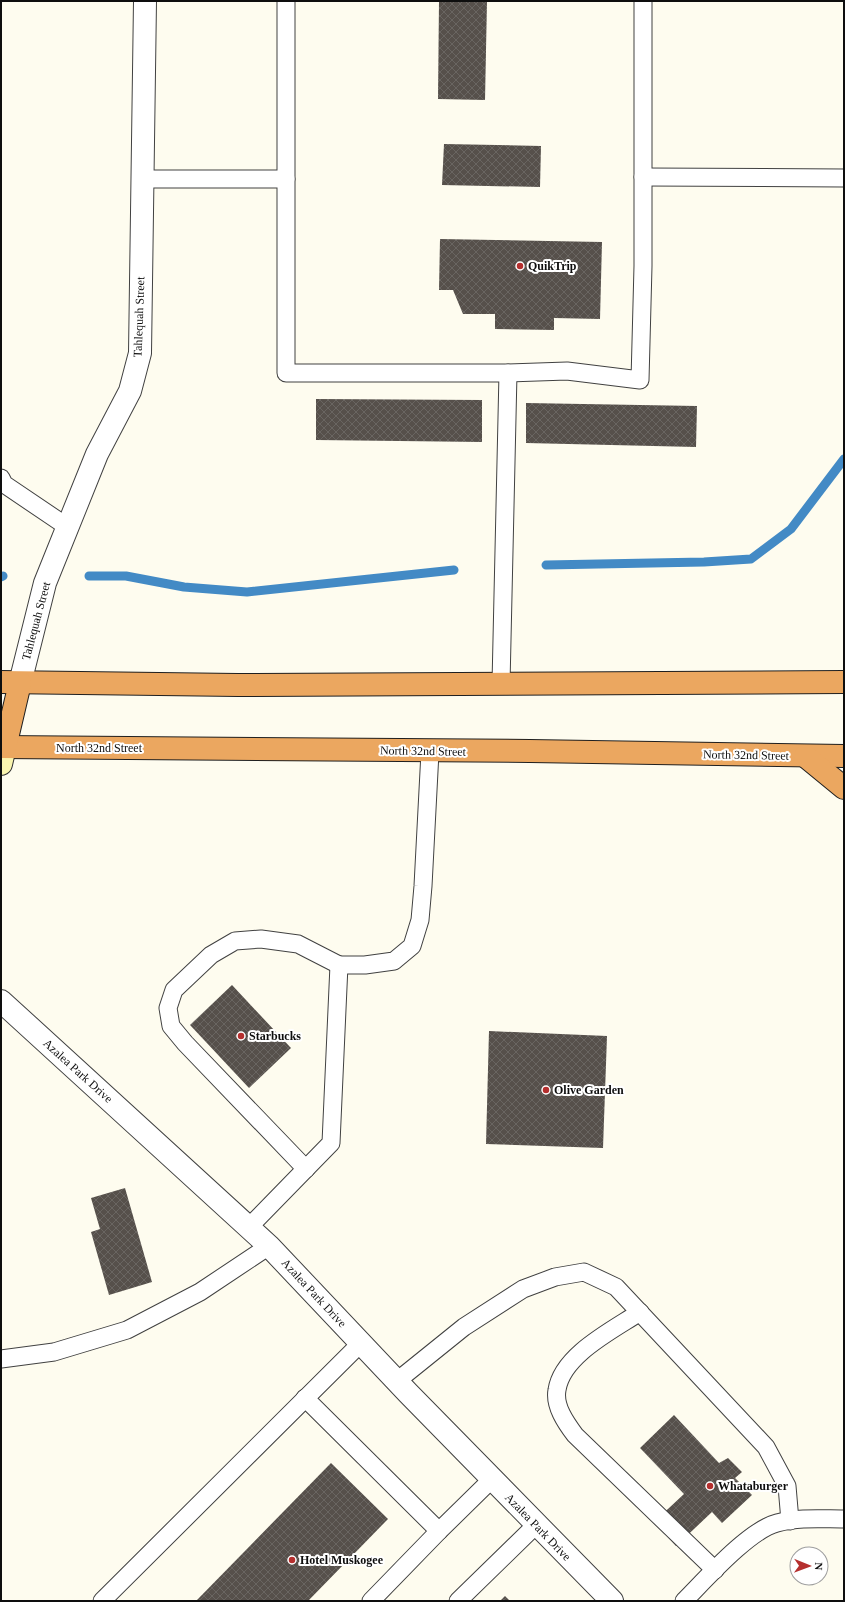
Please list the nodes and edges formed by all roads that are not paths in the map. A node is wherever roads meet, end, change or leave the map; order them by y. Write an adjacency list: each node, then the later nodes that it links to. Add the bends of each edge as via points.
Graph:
1 (145, 1): 6 (street, Tahlequah Street)
2 (286, 1): 7 (lane)
3 (643, 1): 4 (lane)
4 (643, 177): 5 (lane); 8 (lane, via 640,380 567,371)
5 (844, 178)
6 (142, 179): 7 (lane); 10 (street, Tahlequah Street, via 140,353 130,391 97,454)
7 (286, 179): 8 (lane, via 286,373)
8 (508, 373): 13 (lane)
9 (1, 478): 10 (lane, via 4,484)
10 (69, 528): 12 (street, Tahlequah Street)
11 (844, 682): 13 (highway)
12 (10, 683): 13 (highway); 15 (highway)
13 (501, 684)
14 (430, 752): 15 (highway, North 32nd Street); 16 (highway, North 32nd Street, via 530,751); 19 (lane, via 424,886 420,920 412,946 394,962)
15 (2, 753)
16 (805, 756): 17 (highway, North 32nd Street); 18 (highway)
17 (844, 756)
18 (844, 788)
19 (339, 965): 21 (lane, via 331,1143); 21 (lane, via 298,944 261,939 235,941 212,955 174,990 168,1008 171,1026)
20 (1, 1000): 22 (street, Azalea Park Drive)
21 (306, 1169): 22 (lane)
22 (249, 1227): 23 (street, Azalea Park Drive)
23 (269, 1246): 25 (street, Azalea Park Drive); 26 (lane, via 200,1292 127,1330 54,1352)
24 (640, 1312): 27 (lane, via 616,1287 584,1272 555,1277 523,1289 464,1327); 31 (lane, via 766,1447 787,1486); 34 (lane, via 586,1347 563,1372 556,1391 561,1415 575,1435)
25 (361, 1342): 27 (street, Azalea Park Drive); 28 (lane)
26 (1, 1359)
27 (397, 1381): 29 (street, Azalea Park Drive)
28 (305, 1398): 33 (lane); 35 (lane)
29 (492, 1479): 32 (street, Azalea Park Drive); 33 (lane)
30 (844, 1519): 31 (lane, via 807,1518)
31 (790, 1521): 34 (lane, via 775,1523 748,1538)
32 (536, 1525): 37 (lane); 38 (street, Azalea Park Drive)
33 (439, 1531): 36 (lane)
34 (715, 1570): 39 (lane)
35 (102, 1601)
36 (371, 1601)
37 (458, 1601)
38 (612, 1601)
39 (684, 1601)

